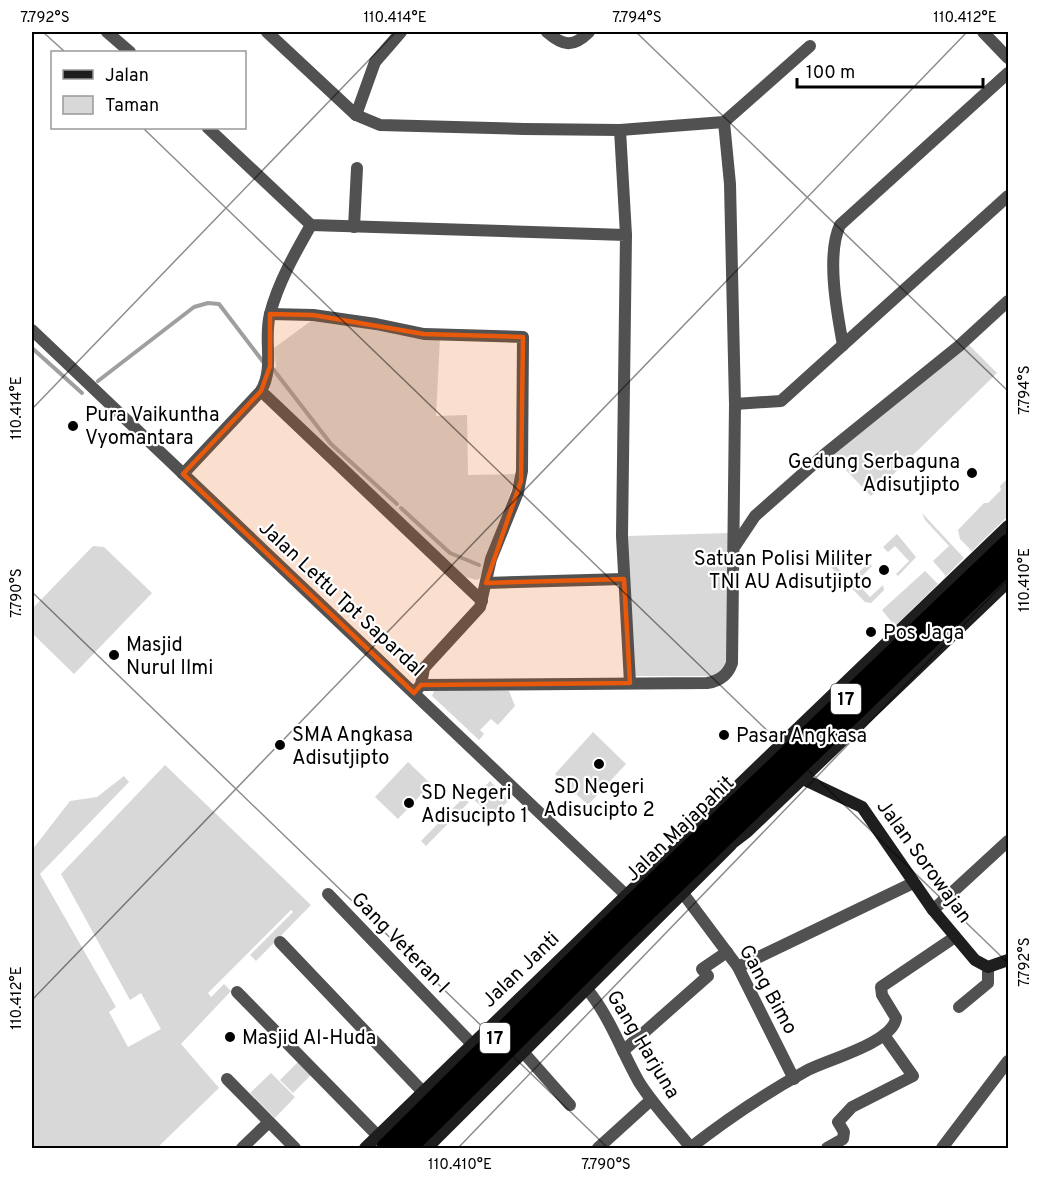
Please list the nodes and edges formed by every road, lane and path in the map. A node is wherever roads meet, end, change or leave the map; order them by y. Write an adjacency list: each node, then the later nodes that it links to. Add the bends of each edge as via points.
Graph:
1 (107, 32): 8 (street)
2 (267, 32): 11 (street)
3 (401, 32): 11 (street, via 375,62)
4 (547, 32): 5 (street, via 565,44 574,44)
5 (589, 32)
6 (983, 32): 9 (street)
7 (810, 46): 12 (street)
8 (129, 51)
9 (1008, 58)
10 (1008, 73): 23 (street, via 840,225 836,234 835,293)
11 (356, 115): 14 (street, via 380,125)
12 (724, 122): 14 (street); 25 (street, via 730,184)
13 (209, 129): 17 (street)
14 (620, 130): 19 (street)
15 (357, 168): 18 (street)
16 (1008, 196): 23 (street)
17 (311, 225): 18 (street); 21 (street, via 291,261)
18 (354, 227): 19 (street)
19 (626, 235): 31 (street)
20 (1008, 301): 29 (street, via 755,516)
21 (270, 314): 24 (street, via 270,366); 32 (street, via 313,315 424,334 523,337 521,481)
22 (32, 330): 26 (street, Jalan Lettu Tpt Sapardal)
23 (843, 345): 25 (street, via 781,401)
24 (261, 392): 26 (street); 34 (street)
25 (735, 404): 29 (street)
26 (183, 474): 37 (street, Jalan Lettu Tpt Sapardal)
27 (1008, 526): 38 (street)
28 (1008, 543): 38 (highway, Jalan Majapahit / 17)
29 (735, 546): 36 (street, via 729,671 707,683)
30 (1008, 565): 35 (highway, Jalan Majapahit / 17)
31 (624, 579): 32 (street); 36 (street)
32 (486, 582): 34 (street)
33 (1008, 582): 35 (street)
34 (482, 601): 37 (street, via 477,612 424,668)
35 (910, 668): 39 (street); 43 (highway, Jalan Majapahit / 17)
36 (630, 683): 37 (street)
37 (418, 689): 47 (street, Jalan Lettu Tpt Sapardal)
38 (809, 726): 40 (street); 43 (highway, Jalan Majapahit / 17)
39 (803, 779): 42 (street); 44 (street, Jalan Sorowajan, via 862,807)
40 (705, 819): 43 (street); 47 (street, Jalan Janti)
41 (1008, 841): 48 (street)
42 (731, 845): 43 (street); 45 (street)
43 (689, 860): 49 (highway, Jalan Majapahit / 17)
44 (913, 883): 48 (street, Jalan Sorowajan); 54 (street)
45 (682, 892): 52 (street, Gang Bimo); 56 (street)
46 (328, 894): 60 (street, Gang Veteran I)
47 (626, 895): 60 (street, Jalan Janti)
48 (933, 910): 50 (street, Jalan Sorowajan)
49 (612, 934): 70 (highway, Jalan Majapahit / 17); 75 (highway, Jalan Majapahit / 17)
50 (955, 937): 55 (street, Jalan Sorowajan, via 975,960); 59 (street, via 881,987 896,1018)
51 (280, 942): 66 (street)
52 (727, 952): 54 (street, Gang Bimo); 61 (street, via 702,969 708,976)
53 (1008, 960): 55 (street)
54 (738, 967): 65 (street, Gang Bimo)
55 (988, 967): 58 (street, via 988,983)
56 (586, 989): 61 (street, Gang Harjuna, via 602,1007); 62 (street)
57 (237, 992): 70 (street)
58 (959, 1007)
59 (884, 1035): 65 (street); 78 (street, via 913,1076 849,1109 838,1122 843,1139)
60 (471, 1044): 66 (street, Jalan Janti)
61 (623, 1051): 67 (street, Gang Harjuna)
62 (524, 1053): 68 (street); 76 (street)
63 (1008, 1061): 79 (street)
64 (226, 1079): 69 (street)
65 (794, 1079): 71 (street, via 724,1121)
66 (423, 1092): 70 (street, Jalan Janti)
67 (651, 1100): 71 (street, Gang Harjuna); 77 (street)
68 (570, 1105)
69 (269, 1122): 72 (street); 73 (street)
70 (381, 1142): 74 (street, Jalan Janti)
71 (690, 1148)
72 (242, 1149)
73 (295, 1149)
74 (365, 1149)
75 (408, 1149)
76 (427, 1149)
77 (598, 1149)
78 (827, 1149)
79 (942, 1149)

